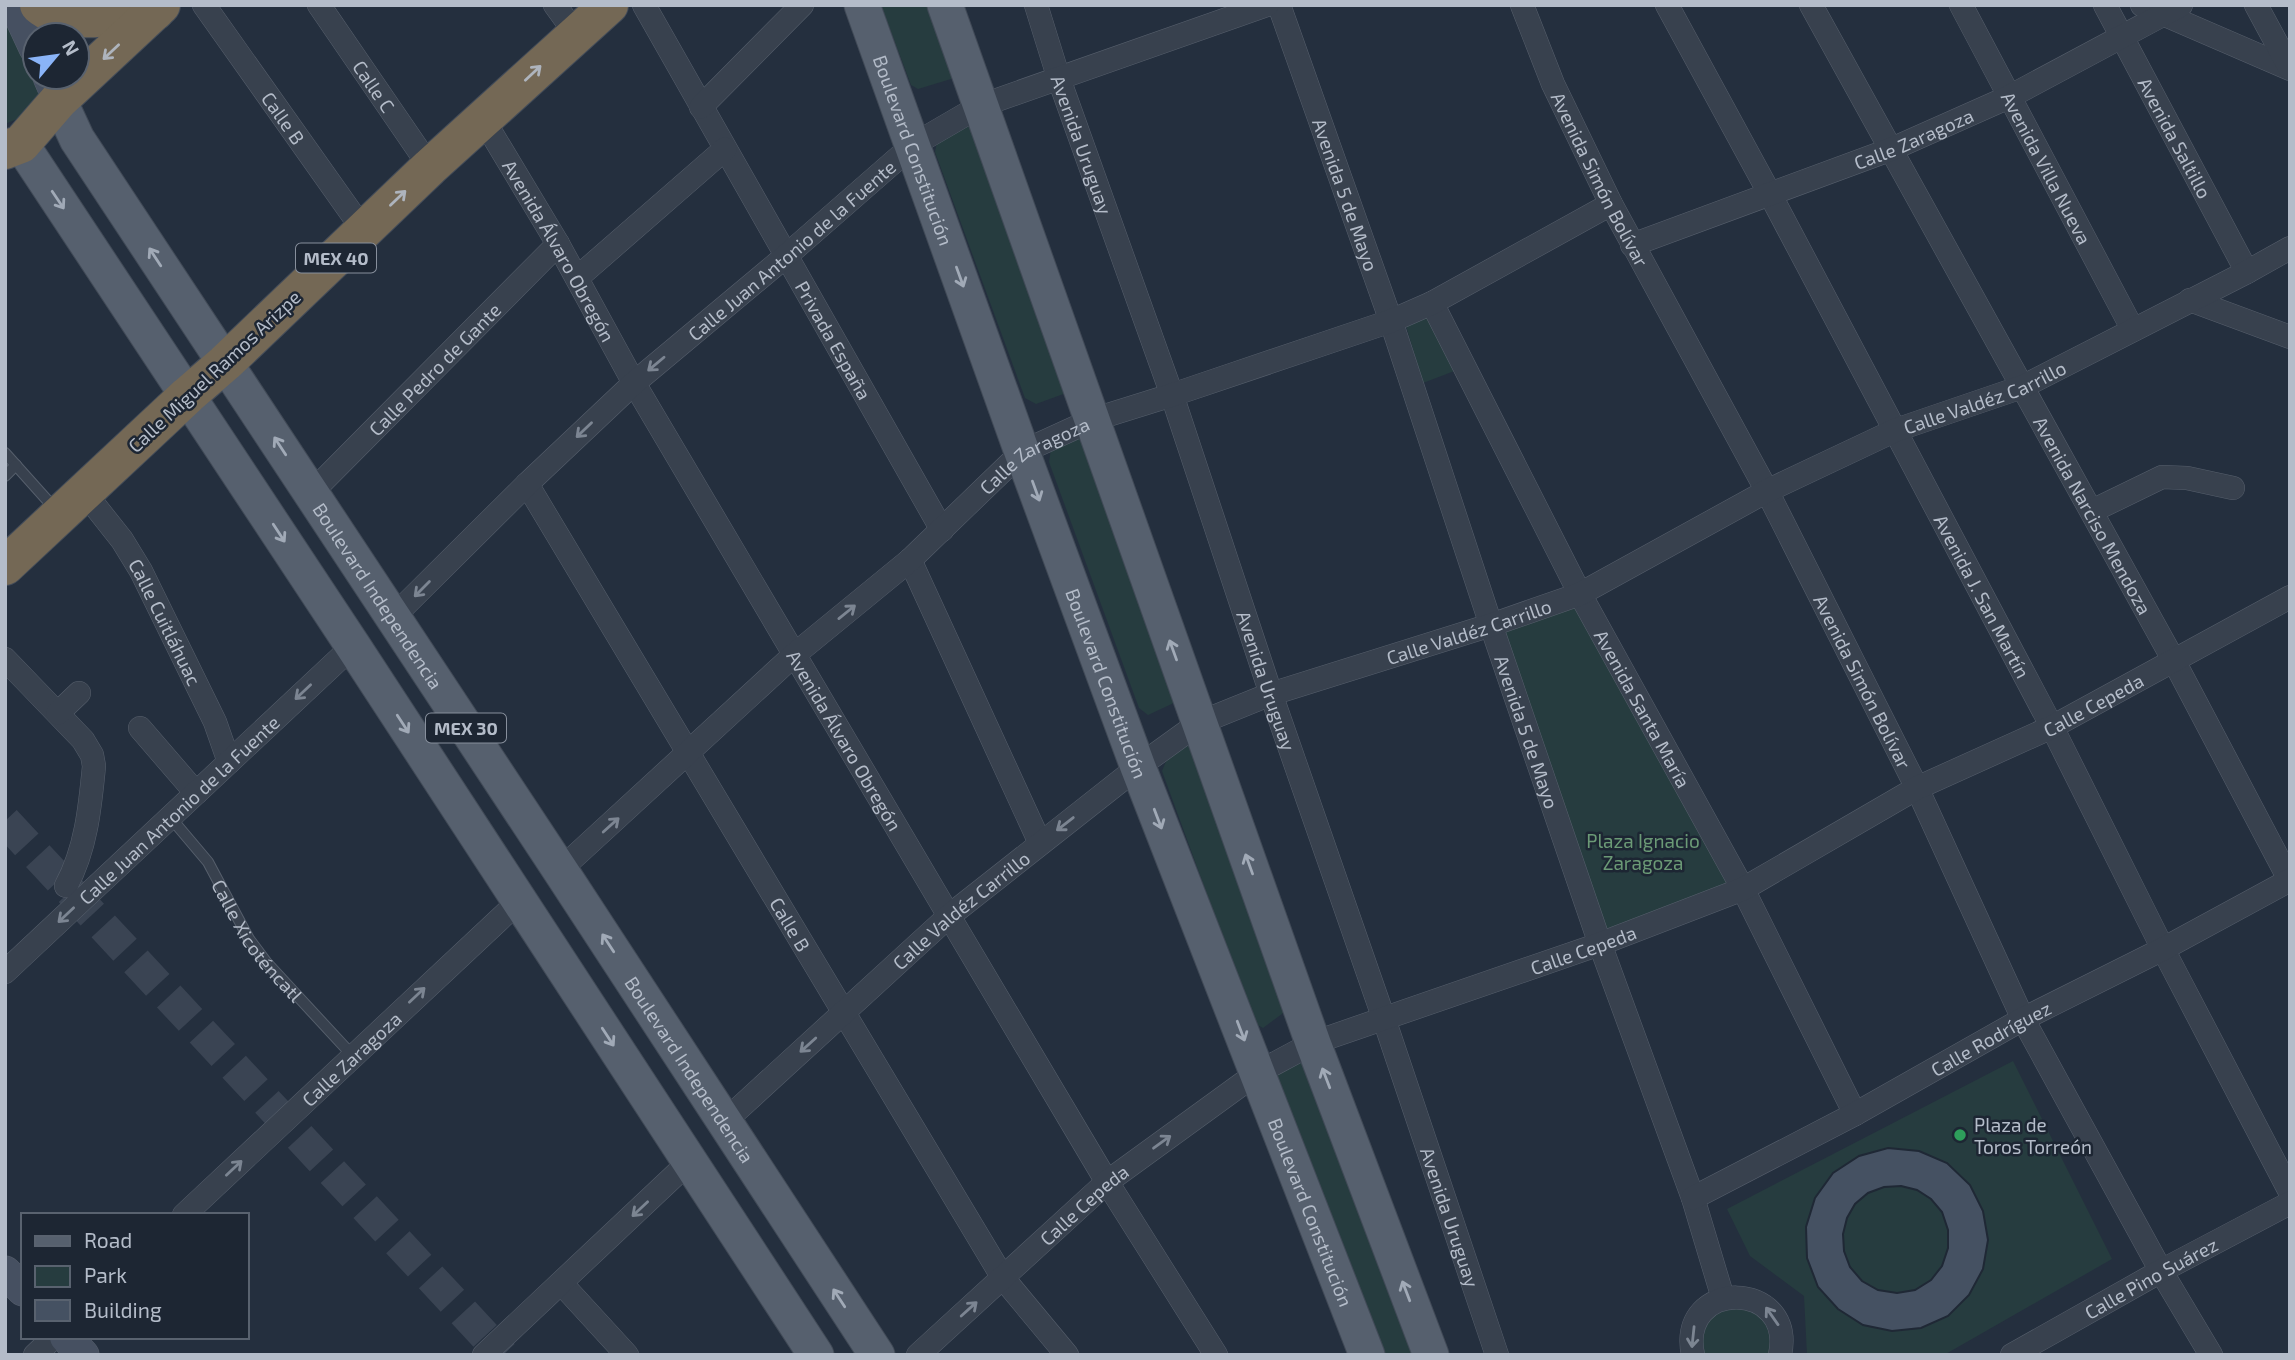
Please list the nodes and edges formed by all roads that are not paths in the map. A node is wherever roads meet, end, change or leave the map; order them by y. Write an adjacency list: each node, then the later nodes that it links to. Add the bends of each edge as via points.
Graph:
1 (15, 5): 23 (street)
2 (39, 5): 20 (highway, via 47,12 74,18)
3 (204, 5): 41 (street, Calle B)
4 (319, 5): 38 (street, Calle C)
5 (609, 5): 22 (highway, Calle Miguel Ramos Arizpe / MEX 40)
6 (644, 5): 32 (street, Privada España)
7 (802, 5): 32 (street)
8 (862, 5): 34 (main road, Boulevard Constitución)
9 (946, 5): 31 (main road)
10 (1036, 5): 27 (street, Avenida Uruguay)
11 (1266, 5): 27 (street, Calle Juan Antonio de la Fuente)
12 (1279, 5): 50 (street, Avenida 5 de Mayo)
13 (1522, 5): 40 (street, Avenida Simón Bolívar, via 1553,84)
14 (1667, 5): 39 (street, Avenida J. San Martín)
15 (1811, 5): 37 (street, Avenida Narciso Mendoza)
16 (1961, 5): 30 (street, Avenida Villa Nueva)
17 (2105, 5): 24 (street, Avenida Saltillo)
18 (2142, 5): 21 (street)
19 (2256, 5): 26 (street)
20 (158, 8): 25 (highway, one-way to 25)
21 (2172, 10): 24 (street, Calle Zaragoza); 26 (street)
22 (565, 20): 33 (highway, Calle Miguel Ramos Arizpe / MEX 40, one-way to 22)
23 (22, 21)
24 (2123, 38): 30 (street, Calle Zaragoza); 46 (street, Avenida Saltillo)
25 (91, 60)
26 (2290, 69)
27 (1059, 79): 31 (street, Calle Juan Antonio de la Fuente); 57 (street, Avenida Uruguay)
28 (52, 91): 35 (highway)
29 (55, 91): 53 (main road, Boulevard Independencia / MEX 30, one-way to 29, via 77,139)
30 (2009, 97): 37 (street, Calle Zaragoza); 51 (street, Avenida Villa Nueva)
31 (980, 106): 34 (street, Calle Juan Antonio de la Fuente); 58 (main road)
32 (701, 107): 36 (street, Privada España)
33 (483, 119): 38 (highway, Calle Miguel Ramos Arizpe / MEX 40); 42 (street, Avenida Álvaro Obregón)
34 (914, 145): 45 (street, Calle Juan Antonio de la Fuente); 60 (main road, Boulevard Constitución, one-way to 60)
35 (9, 149): 56 (main road, MEX 30, one-way to 56)
36 (725, 149): 45 (street, Privada España); 47 (street)
37 (1892, 149): 39 (street, Calle Zaragoza); 55 (street, Avenida Narciso Mendoza)
38 (430, 167): 41 (highway, Calle Miguel Ramos Arizpe / MEX 40, one-way to 38)
39 (1771, 195): 43 (street, Calle Zaragoza); 59 (street, Avenida J. San Martín)
40 (1611, 204): 43 (street, Avenida Simón Bolívar); 49 (street, Calle Zaragoza)
41 (363, 231): 53 (highway, Calle Miguel Ramos Arizpe / MEX 40)
42 (558, 244): 47 (street, Avenida Álvaro Obregón); 67 (street, Calle Pedro de Gante)
43 (1632, 245): 66 (street, Avenida Simón Bolívar)
44 (2290, 248): 46 (street, Calle Valdéz Carrillo)
45 (786, 256): 54 (street, Calle Juan Antonio de la Fuente, one-way to 54); 70 (street, Privada España)
46 (2247, 272): 48 (street, Calle Valdéz Carrillo)
47 (577, 278): 54 (street, Avenida Álvaro Obregón)
48 (2190, 300): 51 (street, Calle Valdéz Carrillo); 52 (street)
49 (1432, 303): 50 (street, Calle Zaragoza); 73 (street, Avenida Santa María)
50 (1391, 321): 57 (street, Calle Zaragoza); 76 (street, Avenida 5 de Mayo)
51 (2133, 330): 55 (street, Calle Valdéz Carrillo)
52 (2290, 337)
53 (225, 363): 56 (highway, Calle Miguel Ramos Arizpe / MEX 40); 67 (main road, Boulevard Independencia / MEX 30, one-way to 53)
54 (634, 383): 64 (street, Calle Juan Antonio de la Fuente, one-way to 64); 78 (street, Avenida Álvaro Obregón)
55 (2022, 387): 59 (street, Calle Valdéz Carrillo); 69 (street, Avenida Narciso Mendoza)
56 (188, 395): 68 (highway, Calle Miguel Ramos Arizpe / MEX 40); 77 (main road, MEX 30, one-way to 77)
57 (1171, 396): 58 (street, Calle Zaragoza); 82 (street, Avenida Uruguay)
58 (1091, 420): 60 (street, Calle Zaragoza); 84 (main road, one-way to 58)
59 (1896, 430): 66 (street, Calle Valdéz Carrillo); 85 (street, Avenida J. San Martín)
60 (1022, 452): 70 (street, Calle Zaragoza); 89 (main road, Boulevard Constitución, one-way to 89)
61 (5, 453): 62 (lane)
62 (16, 465): 63 (lane); 68 (lane)
63 (5, 475)
64 (527, 484): 75 (street, Calle Juan Antonio de la Fuente, one-way to 75); 87 (street, Calle B)
65 (2233, 488): 69 (street, via 2162,477)
66 (1767, 491): 73 (street, Calle Valdéz Carrillo); 90 (street, Avenida Simón Bolívar)
67 (311, 493): 75 (main road, Boulevard Independencia / MEX 30)
68 (72, 503): 72 (highway, Calle Miguel Ramos Arizpe / MEX 40); 88 (street, Calle Cuitláhuac, via 122,540 141,571 215,722)
69 (2092, 511): 80 (street, Avenida Narciso Mendoza)
70 (942, 530): 71 (street, Calle Zaragoza)
71 (910, 560): 78 (street, Calle Zaragoza, one-way to 71); 94 (street)
72 (5, 566)
73 (1580, 594): 76 (street, Calle Valdéz Carrillo); 98 (street, Avenida Santa María)
74 (2290, 597): 80 (street, Calle Cepeda)
75 (393, 617): 95 (main road, Boulevard Independencia / MEX 30)
76 (1490, 625): 82 (street, Calle Valdéz Carrillo); 101 (street, Avenida 5 de Mayo)
77 (353, 646): 88 (street, Calle Juan Antonio de la Fuente, one-way to 88); 92 (main road, MEX 30, one-way to 92)
78 (794, 655): 87 (street, Calle Zaragoza); 100 (street, Avenida Álvaro Obregón)
79 (5, 659): 83 (street)
80 (2174, 662): 85 (street, Calle Cepeda); 96 (street, Avenida Narciso Mendoza)
81 (79, 693): 83 (street)
82 (1271, 694): 84 (street, Calle Valdéz Carrillo); 105 (street, Avenida Uruguay)
83 (58, 713): 97 (street, via 83,740 94,766 83,848)
84 (1199, 723): 89 (street, Calle Valdéz Carrillo); 107 (main road, one-way to 84)
85 (2052, 727): 90 (street, Calle Cepeda); 102 (street, Avenida J. San Martín)
86 (141, 728): 91 (street)
87 (689, 754): 95 (street, Calle Zaragoza, one-way to 87); 104 (street, Calle B)
88 (229, 762): 91 (street, Calle Juan Antonio de la Fuente)
89 (1138, 767): 94 (street, Calle Valdéz Carrillo, one-way to 94); 109 (main road, Boulevard Constitución, one-way to 109)
90 (1917, 788): 98 (street, Calle Cepeda); 106 (street, Avenida Simón Bolívar)
91 (196, 793): 93 (street, Calle Juan Antonio de la Fuente)
92 (451, 798): 95 (main road, via 476,809 528,881 544,885); 99 (main road, MEX 30)
93 (170, 817): 103 (street, Calle Juan Antonio de la Fuente, one-way to 103); 108 (lane, Calle Xicoténcatl, via 208,862 255,947)
94 (1040, 843): 100 (street, Calle Valdéz Carrillo)
95 (560, 870): 111 (main road, Boulevard Independencia / MEX 30, one-way to 95)
96 (2290, 880): 102 (street, Calle Rodríguez)
97 (66, 886)
98 (1743, 889): 101 (street, Calle Cepeda); 110 (street, Avenida Santa María)
99 (519, 901): 108 (street, Calle Zaragoza, one-way to 99); 112 (main road, MEX 30, one-way to 112)
100 (948, 916): 104 (street, Calle Valdéz Carrillo); 113 (street, Avenida Álvaro Obregón)
101 (1600, 944): 105 (street, Calle Cepeda); 115 (street, Avenida 5 de Mayo)
102 (2163, 949): 106 (street, Calle Rodríguez); 114 (street, Avenida J. San Martín)
103 (5, 972)
104 (844, 1012): 111 (street, Calle Valdéz Carrillo, one-way to 111); 121 (street, Calle B)
105 (1384, 1019): 107 (street, Calle Cepeda); 138 (street, Avenida Uruguay)
106 (2023, 1019): 110 (street, Calle Rodríguez); 119 (street, Avenida Simón Bolívar)
107 (1313, 1043): 109 (street, Calle Cepeda); 137 (main road, one-way to 107)
108 (353, 1056): 117 (street, Calle Zaragoza, one-way to 108)
109 (1257, 1073): 113 (street, Calle Cepeda, one-way to 109); 136 (main road, Boulevard Constitución)
110 (1855, 1114): 115 (street, Calle Rodríguez)
111 (724, 1122): 118 (main road, Boulevard Independencia / MEX 30)
112 (689, 1163): 118 (main road, via 710,1159 727,1168 780,1248 790,1254); 122 (street, one-way to 122); 131 (main road, MEX 30)
113 (1107, 1182): 121 (street, Calle Cepeda); 135 (street, Avenida Álvaro Obregón)
114 (2290, 1192)
115 (1693, 1199): 124 (street, Avenida 5 de Mayo)
116 (2290, 1203): 119 (street, Calle Pino Suárez)
117 (186, 1213)
118 (810, 1254): 132 (main road, Boulevard Independencia / MEX 30, one-way to 118)
119 (2161, 1271): 141 (street, Calle Pino Suárez); 142 (street, Avenida Simón Bolívar)
120 (5, 1272): 123 (street)
121 (1003, 1278): 133 (street, Calle Cepeda, one-way to 121); 134 (street, Calle B)
122 (561, 1283): 129 (street); 130 (street)
123 (21, 1288)
124 (1723, 1298): 139 (street, one-way to 139, via 1699,1315 1692,1329); 140 (street, one-way to 124, via 1780,1330 1765,1306 1738,1296)
125 (52, 1339): 127 (street)
126 (68, 1339): 128 (street)
127 (35, 1355)
128 (83, 1355)
129 (484, 1355)
130 (627, 1355)
131 (816, 1355)
132 (877, 1355)
133 (918, 1355)
134 (1067, 1355)
135 (1216, 1355)
136 (1367, 1355)
137 (1431, 1355)
138 (1497, 1355)
139 (1693, 1355)
140 (1780, 1355)
141 (2012, 1355)
142 (2211, 1355)

